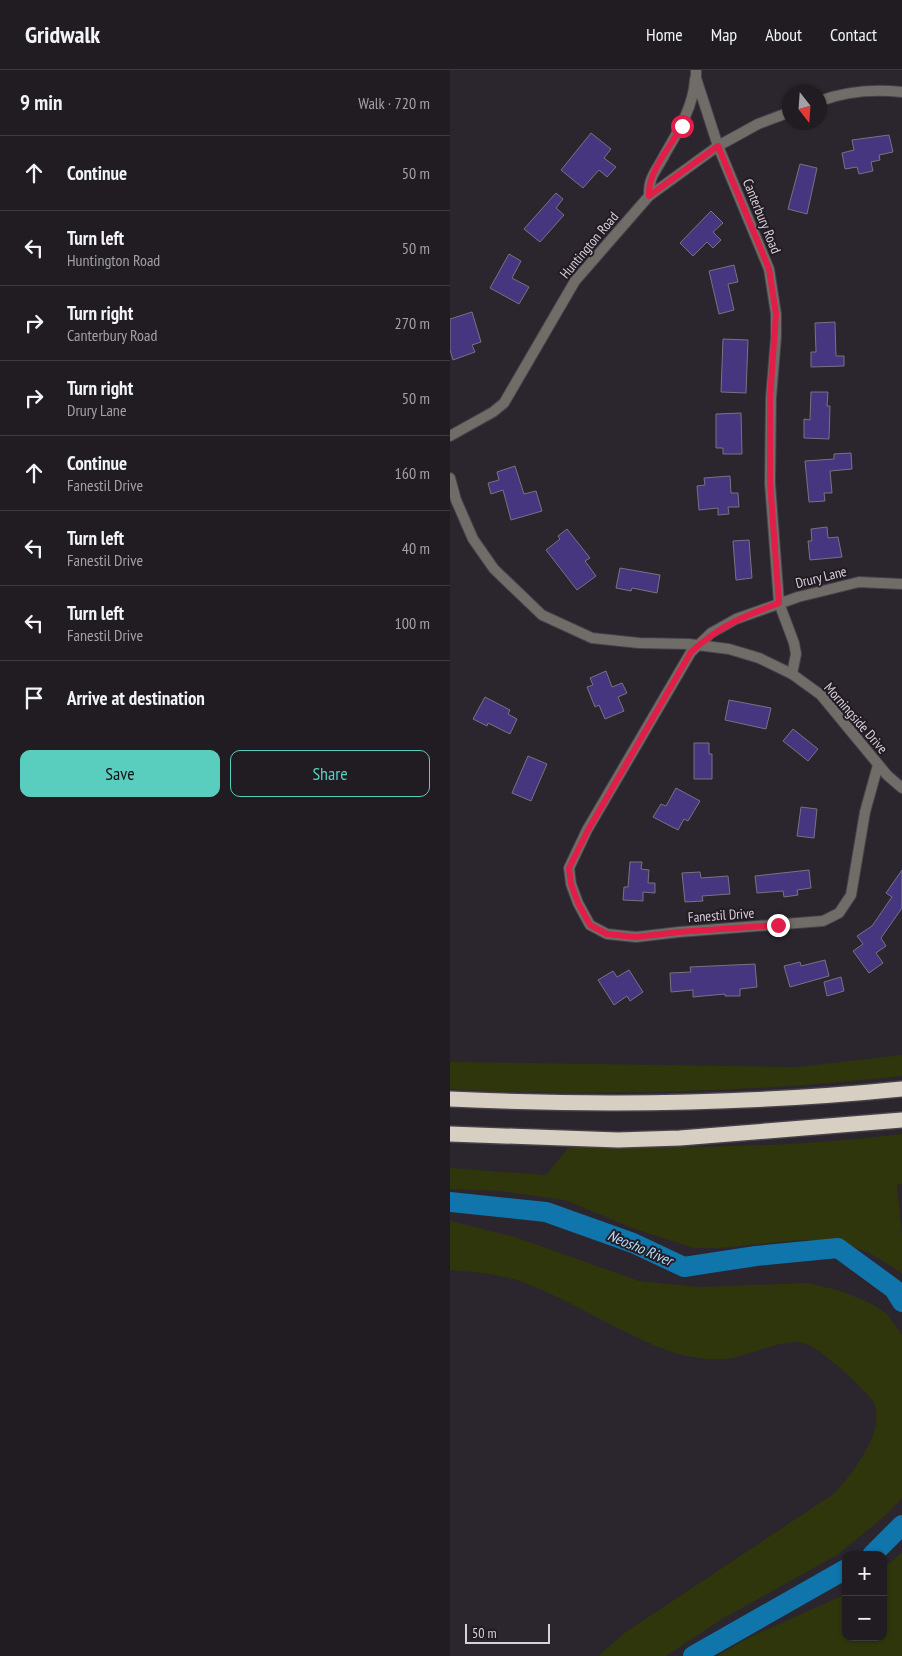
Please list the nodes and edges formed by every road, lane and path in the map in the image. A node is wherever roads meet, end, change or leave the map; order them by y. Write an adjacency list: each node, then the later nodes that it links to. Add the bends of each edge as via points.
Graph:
1 (696, 74): 5 (street, Canterbury Road); 6 (street, via 682,126 652,174)
2 (902, 92): 3 (street, via 876,90)
3 (827, 98)
4 (782, 115): 5 (street, Huntington Road)
5 (718, 146): 6 (street, Huntington Road); 10 (street, Canterbury Road, via 769,269 776,314 770,398 770,482)
6 (649, 196): 7 (street, Huntington Road, via 575,281 504,403)
7 (450, 436)
8 (450, 478): 11 (street, Morningside Drive, via 473,539 494,569 542,615 592,638)
9 (902, 584): 10 (street, Drury Lane, via 859,582)
10 (779, 603): 11 (street, Drury Lane, via 736,619 711,633); 12 (street, Canterbury Road, via 794,642)
11 (698, 645): 12 (street, Morningside Drive, via 760,658); 13 (street, Fanestil Drive, via 597,813 569,868 571,884 590,925 607,934 636,937 823,921 839,913 851,895 864,812)
12 (792, 674): 13 (street, Morningside Drive, via 821,695)
13 (878, 764): 14 (street, Morningside Drive)
14 (902, 788)
15 (902, 1089): 16 (highway, via 844,1095 669,1102)
16 (450, 1099)
17 (902, 1120): 18 (highway, via 680,1138)
18 (450, 1134)

